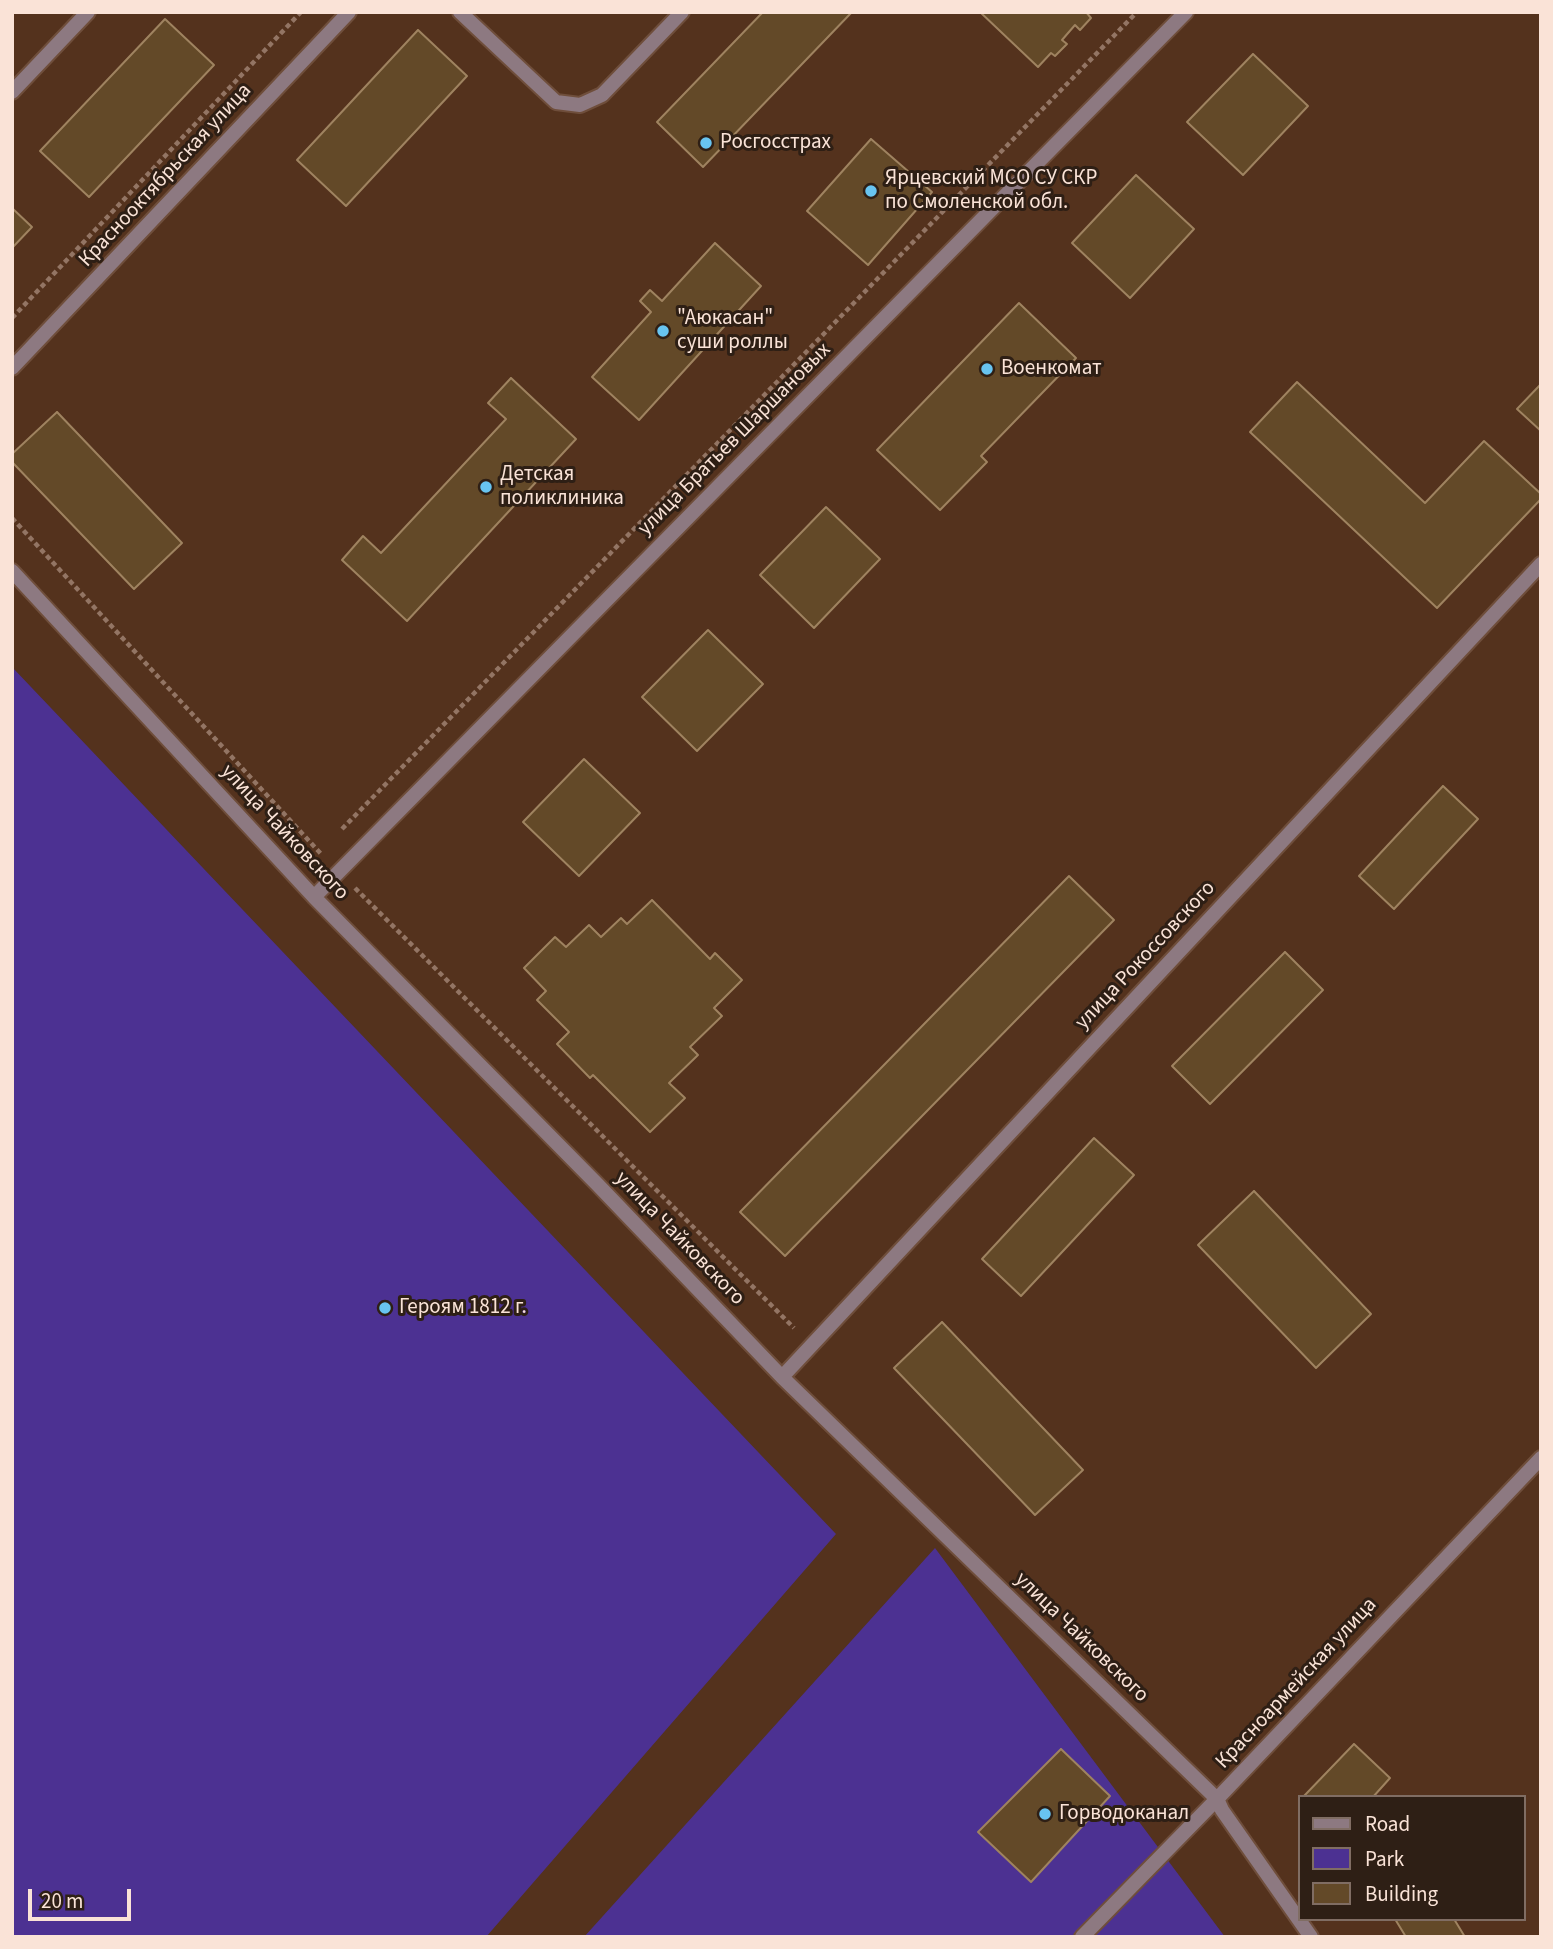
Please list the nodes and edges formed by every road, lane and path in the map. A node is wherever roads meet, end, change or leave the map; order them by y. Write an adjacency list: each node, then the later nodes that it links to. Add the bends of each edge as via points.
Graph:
1 (88, 12): 8 (street)
2 (301, 12): 9 (path)
3 (349, 12): 10 (street, Краснооктябрьская улица)
4 (460, 12): 5 (street, via 556,102 580,105 602,95)
5 (682, 12)
6 (1137, 12): 14 (path)
7 (1186, 12): 17 (street, улица Братьев Шаршановых)
8 (12, 92)
9 (12, 318)
10 (12, 368)
11 (12, 518): 16 (path)
12 (1541, 564): 19 (street, улица Рокоссовского)
13 (12, 571): 18 (street, улица Чайковского)
14 (339, 832)
15 (329, 842): 16 (path)
16 (320, 852): 17 (path)
17 (339, 872): 18 (street, улица Братьев Шаршановых); 19 (path)
18 (314, 897): 20 (street, улица Чайковского)
19 (811, 1346): 20 (street, улица Рокоссовского)
20 (782, 1377): 22 (street, улица Чайковского)
21 (1541, 1458): 22 (street, Красноармейская улица)
22 (1217, 1799): 23 (street, улица Чайковского); 25 (street, Красноармейская улица)
23 (1298, 1918)
24 (1300, 1921): 26 (street, улица Чайковского)
25 (1082, 1937)
26 (1311, 1937)

